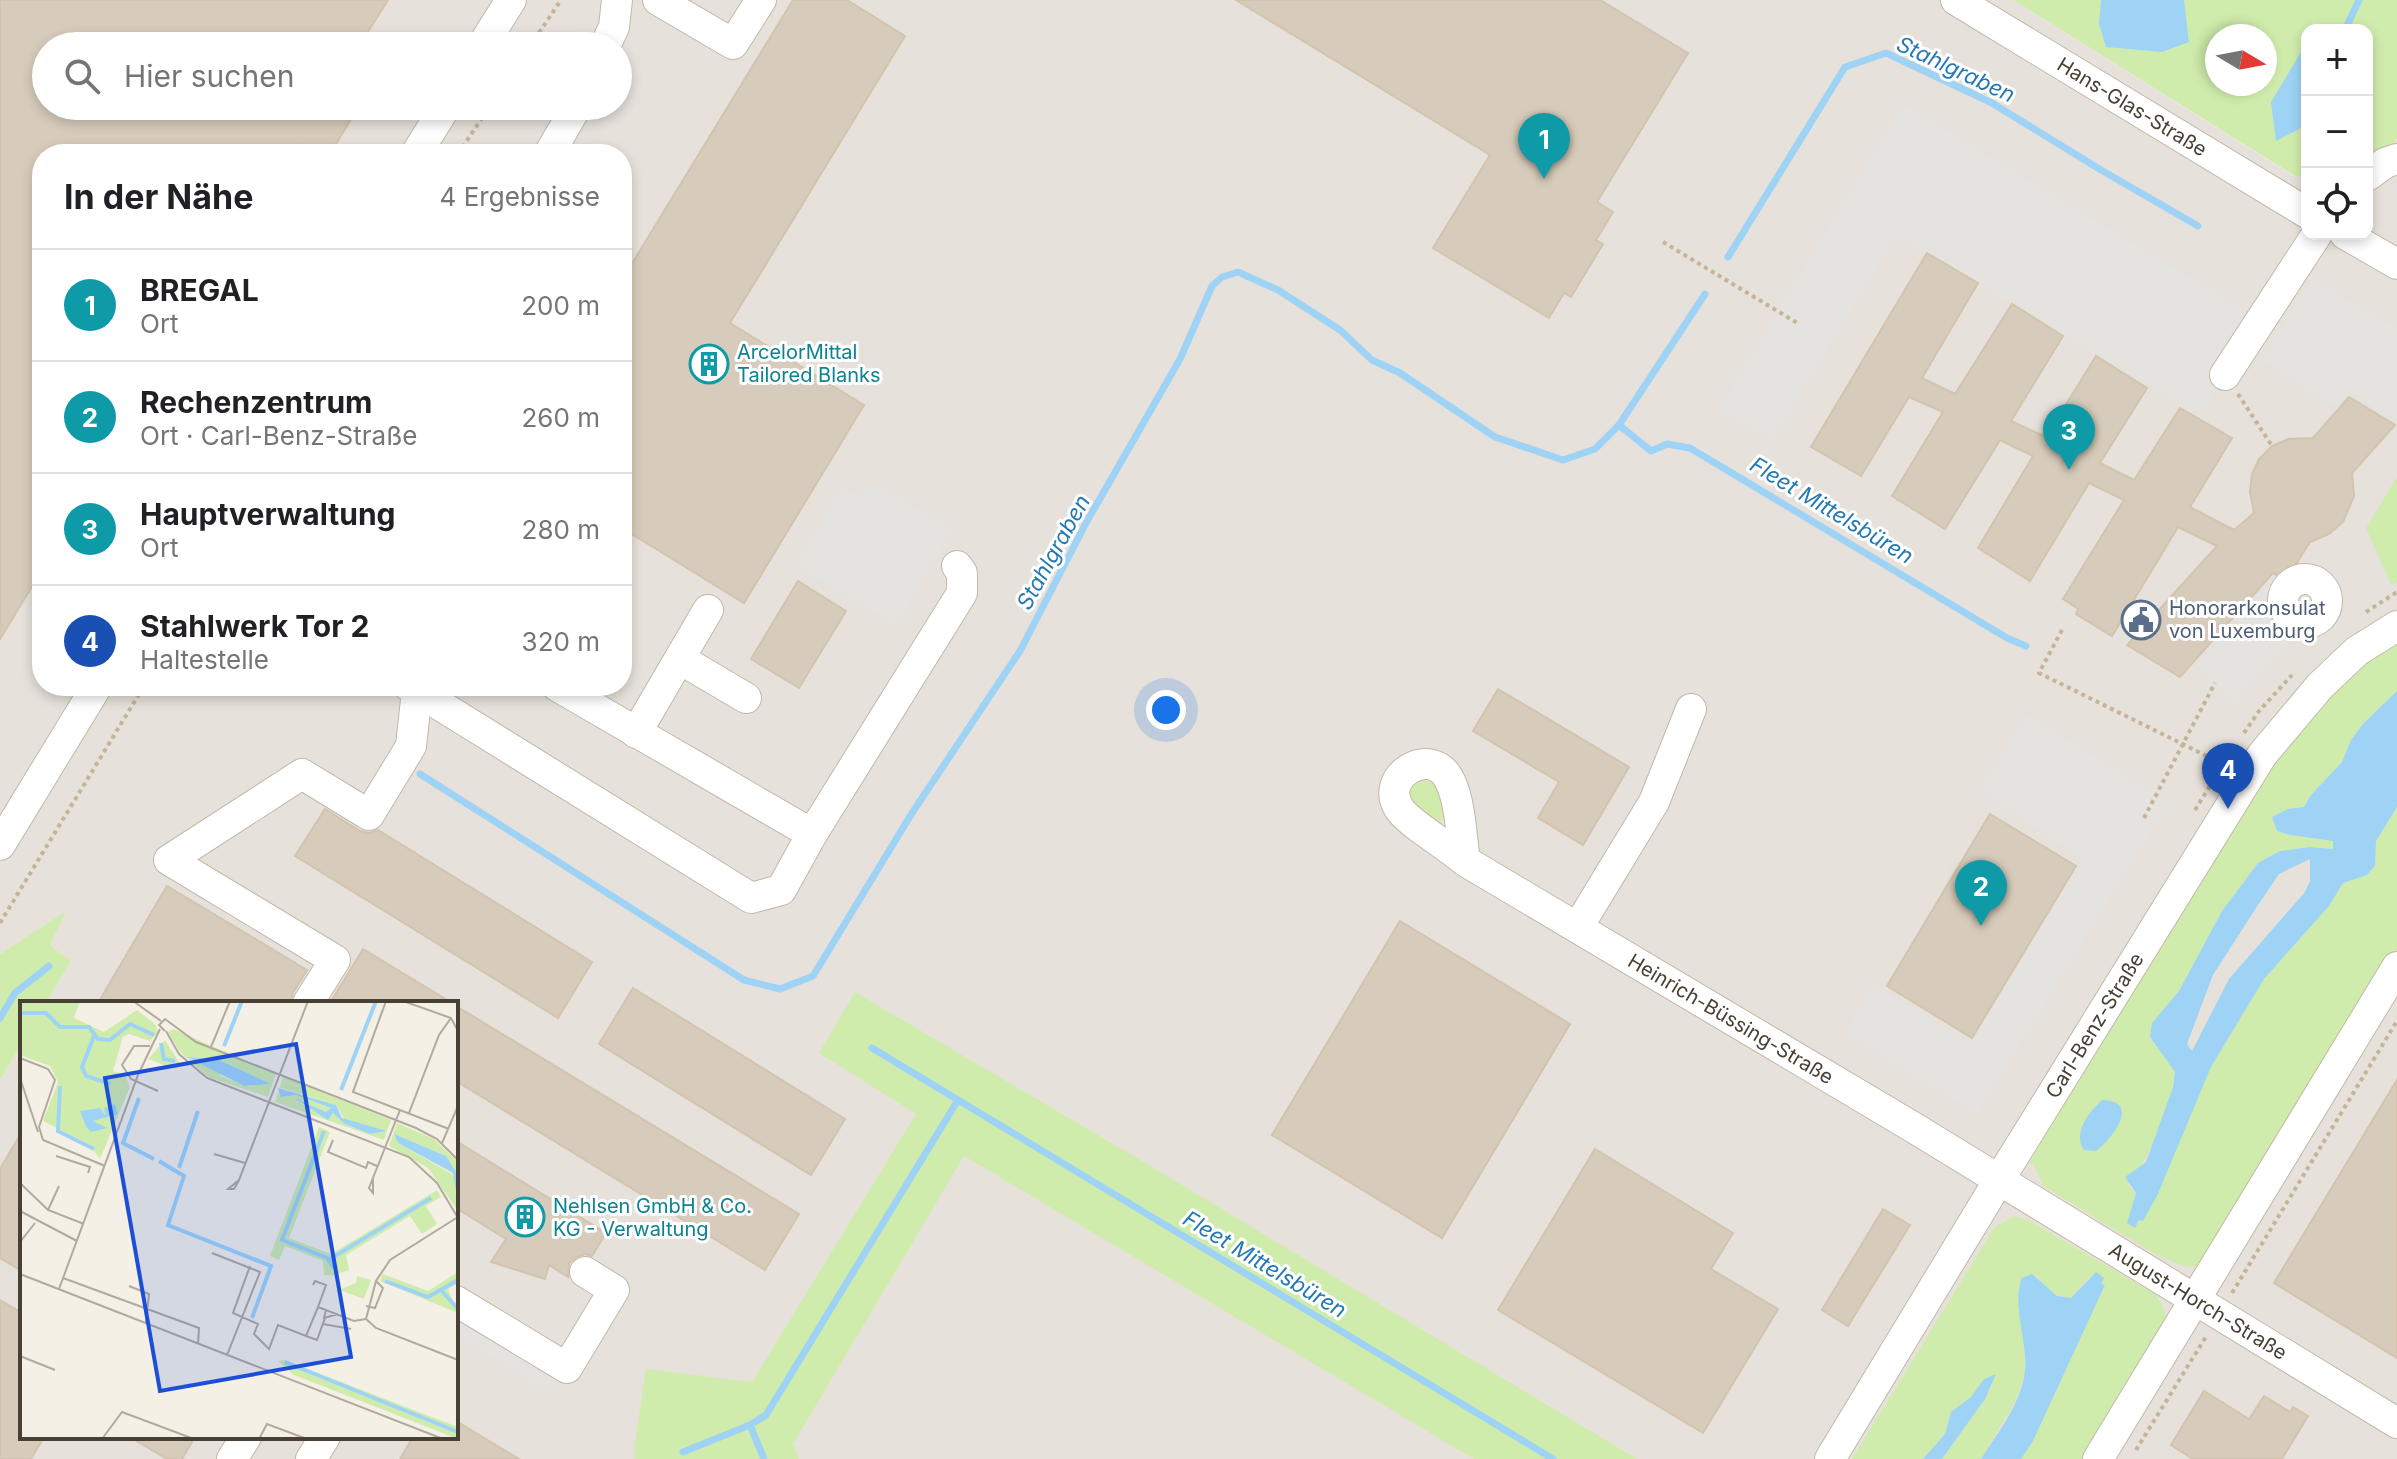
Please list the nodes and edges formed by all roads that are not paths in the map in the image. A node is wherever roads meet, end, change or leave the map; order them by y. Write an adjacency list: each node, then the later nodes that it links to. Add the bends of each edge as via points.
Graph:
1 (511, 0): 6 (street)
2 (617, 0): 7 (street)
3 (658, 0): 4 (street, via 733,44)
4 (761, 0)
5 (1956, 0): 14 (street, Hans-Glas-Straße)
6 (491, 32)
7 (612, 32)
8 (437, 120): 10 (street)
9 (569, 120): 11 (street)
10 (422, 144)
11 (555, 144)
12 (2397, 159): 13 (street)
13 (2373, 172)
14 (2301, 209)
15 (2313, 240): 18 (street)
16 (2355, 240): 17 (street)
17 (2397, 264)
18 (2225, 375)
19 (957, 566): 32 (street, via 962,593)
20 (708, 610): 24 (street)
21 (2323, 614): 23 (street)
22 (2397, 626): 23 (street, Carl-Benz-Straße)
23 (2357, 651): 38 (street, Carl-Benz-Straße, via 2262,755)
24 (680, 659): 29 (street); 31 (street)
25 (91, 696): 33 (street)
26 (415, 696): 37 (street, via 411,746 369,815 302,774 169,860 335,960)
27 (429, 696): 32 (street, via 751,898 781,890)
28 (574, 696): 31 (street)
29 (746, 698)
30 (1691, 709): 35 (street, via 1654,802)
31 (636, 733): 32 (street)
32 (812, 834)
33 (0, 845)
34 (1465, 861): 35 (street, Heinrich-Büssing-Straße)
35 (1578, 927): 38 (street, Heinrich-Büssing-Straße)
36 (2397, 967): 41 (street)
37 (309, 1001)
38 (1999, 1180): 41 (street, August-Horch-Straße); 47 (street, Carl-Benz-Straße)
39 (585, 1272): 40 (street, via 614,1290 567,1368)
40 (458, 1302)
41 (2207, 1308): 42 (street, August-Horch-Straße); 48 (street)
42 (2397, 1423)
43 (245, 1439): 45 (street)
44 (324, 1439): 46 (street)
45 (232, 1459)
46 (311, 1459)
47 (1830, 1459)
48 (2098, 1459)

